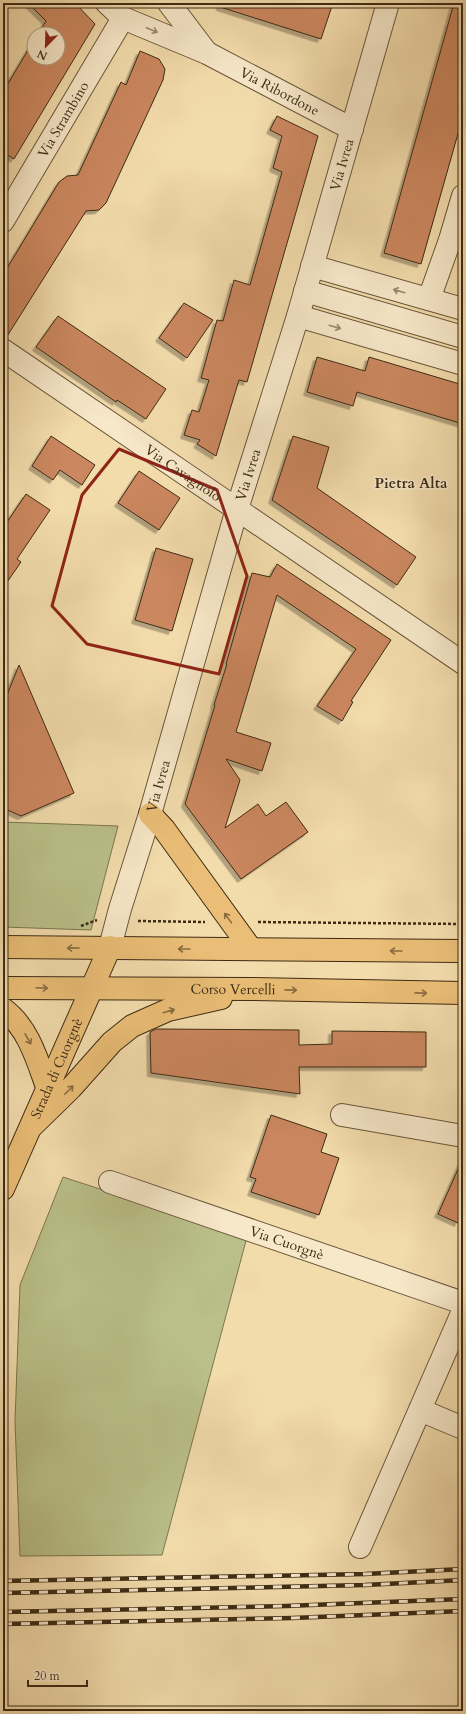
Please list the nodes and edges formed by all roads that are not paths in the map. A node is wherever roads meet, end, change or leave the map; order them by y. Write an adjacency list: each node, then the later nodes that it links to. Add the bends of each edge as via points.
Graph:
1 (107, 3): 4 (street, Via Ribordone)
2 (169, 3): 5 (street, Via Ribordone)
3 (388, 3): 6 (street, Via Ivrea)
4 (123, 18): 5 (street, Via Ribordone, one-way to 5); 8 (street, Via Strambino)
5 (207, 53): 6 (street, Via Ribordone)
6 (352, 129): 10 (street, Via Ivrea)
7 (463, 196): 9 (street)
8 (3, 221)
9 (457, 241): 12 (street)
10 (312, 266): 11 (street, Via Ivrea); 12 (street, one-way to 10)
11 (305, 291): 14 (street, Via Ivrea); 15 (street)
12 (429, 299): 13 (street)
13 (463, 309)
14 (298, 316): 17 (street, one-way to 17); 18 (street, Via Ivrea)
15 (463, 337)
16 (3, 350): 18 (street, Via Cavagnolo)
17 (463, 364)
18 (237, 509): 19 (street, Via Cavagnolo); 20 (street, Via Ivrea)
19 (463, 662)
20 (150, 814): 22 (street, Via Ivrea); 23 (main road, one-way to 20, via 164,828)
21 (3, 947): 22 (main road, one-way to 21)
22 (110, 947): 23 (main road, one-way to 22); 26 (main road, Strada di Cuorgnè)
23 (251, 950): 24 (main road, one-way to 23)
24 (463, 951)
25 (3, 988): 26 (main road, Corso Vercelli, one-way to 26)
26 (91, 989): 27 (main road, Corso Vercelli); 30 (main road, Strada di Cuorgnè)
27 (252, 989): 28 (main road, Corso Vercelli, one-way to 28); 32 (main road, one-way to 27, via 71,1088 112,1042 132,1026 168,1010)
28 (463, 993)
29 (3, 1009): 30 (main road, one-way to 30, via 28,1037)
30 (47, 1087): 32 (main road, Strada di Cuorgnè)
31 (342, 1115): 33 (street)
32 (31, 1126): 35 (main road, Strada di Cuorgnè)
33 (463, 1136)
34 (110, 1182): 36 (street, Via Cuorgnè)
35 (3, 1189)
36 (463, 1303)
37 (463, 1311): 38 (street)
38 (420, 1410): 39 (street); 40 (street)
39 (463, 1428)
40 (360, 1547)

